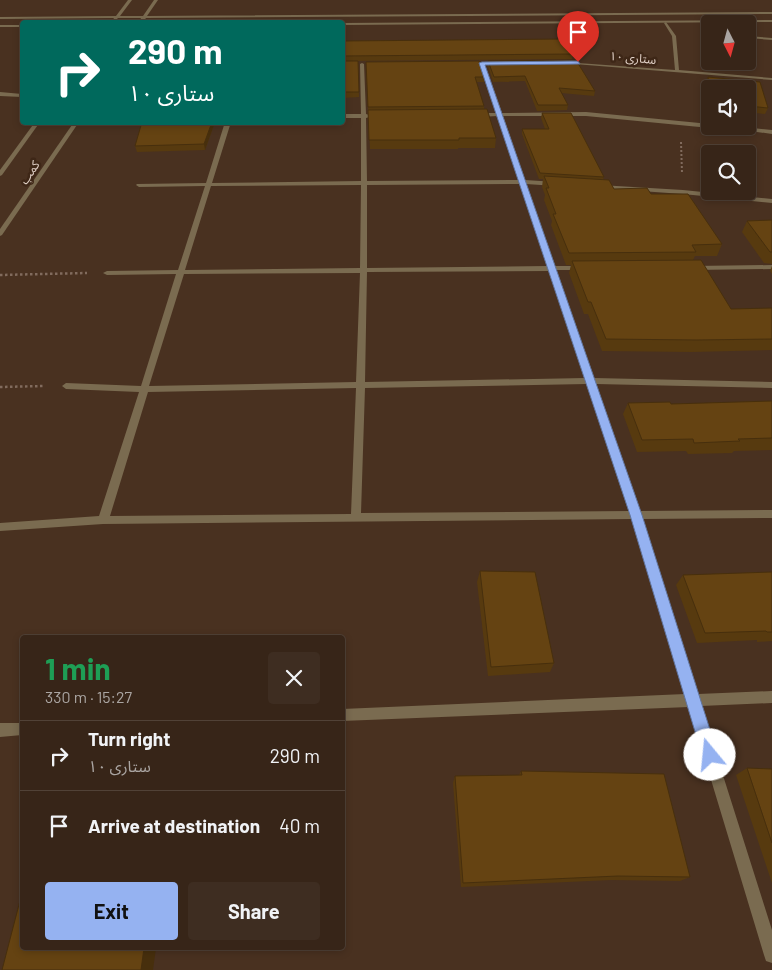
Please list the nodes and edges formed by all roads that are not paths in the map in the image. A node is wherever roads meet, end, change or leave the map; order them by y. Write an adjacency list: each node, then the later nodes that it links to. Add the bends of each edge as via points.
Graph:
1 (130, 0): 4 (street)
2 (156, 0): 6 (street)
3 (772, 13): 6 (street)
4 (118, 17): 5 (street); 6 (street); 7 (street)
5 (0, 18)
6 (144, 18)
7 (115, 20)
8 (772, 21): 9 (street)
9 (666, 23): 10 (street); 20 (street, via 674,36)
10 (345, 24)
11 (0, 26): 12 (street)
12 (20, 26)
13 (756, 38): 14 (street)
14 (772, 39)
15 (482, 63): 25 (street)
16 (558, 63): 20 (street, ستاری ۱۰)
17 (352, 64): 18 (street)
18 (362, 64): 19 (street); 27 (street)
19 (371, 64)
20 (678, 71): 21 (street, ستاری ۱۰)
21 (772, 79)
22 (0, 94): 23 (street)
23 (20, 96)
24 (470, 115): 25 (street)
25 (500, 115): 32 (street, via 586,114); 36 (street)
26 (345, 116): 27 (street)
27 (364, 116): 28 (street); 37 (street)
28 (373, 116)
29 (36, 125): 35 (street, کمب)
30 (74, 125): 43 (street, کمب)
31 (227, 125): 38 (street)
32 (701, 125)
33 (756, 130): 34 (street)
34 (772, 132)
35 (0, 174)
36 (522, 182): 37 (street); 39 (street); 47 (street)
37 (363, 184): 38 (street); 48 (street)
38 (208, 185): 40 (street); 49 (street)
39 (560, 185)
40 (139, 186)
41 (588, 186): 42 (street)
42 (772, 201)
43 (0, 234)
44 (772, 267): 46 (street)
45 (592, 268): 47 (street)
46 (681, 268)
47 (552, 269): 48 (street); 51 (street)
48 (362, 270): 49 (street); 52 (street)
49 (182, 272): 50 (street); 55 (street)
50 (107, 273)
51 (590, 381): 52 (street); 53 (street); 57 (street)
52 (362, 385): 55 (street); 58 (street)
53 (772, 385)
54 (66, 386): 55 (street)
55 (145, 389): 59 (street)
56 (772, 514): 57 (street)
57 (636, 515): 58 (street); 62 (street)
58 (356, 518): 59 (street)
59 (103, 520): 60 (street)
60 (0, 527)
61 (772, 697): 62 (street)
62 (693, 701): 63 (street); 66 (street)
63 (345, 715)
64 (20, 729): 65 (street)
65 (0, 730)
66 (772, 956)

